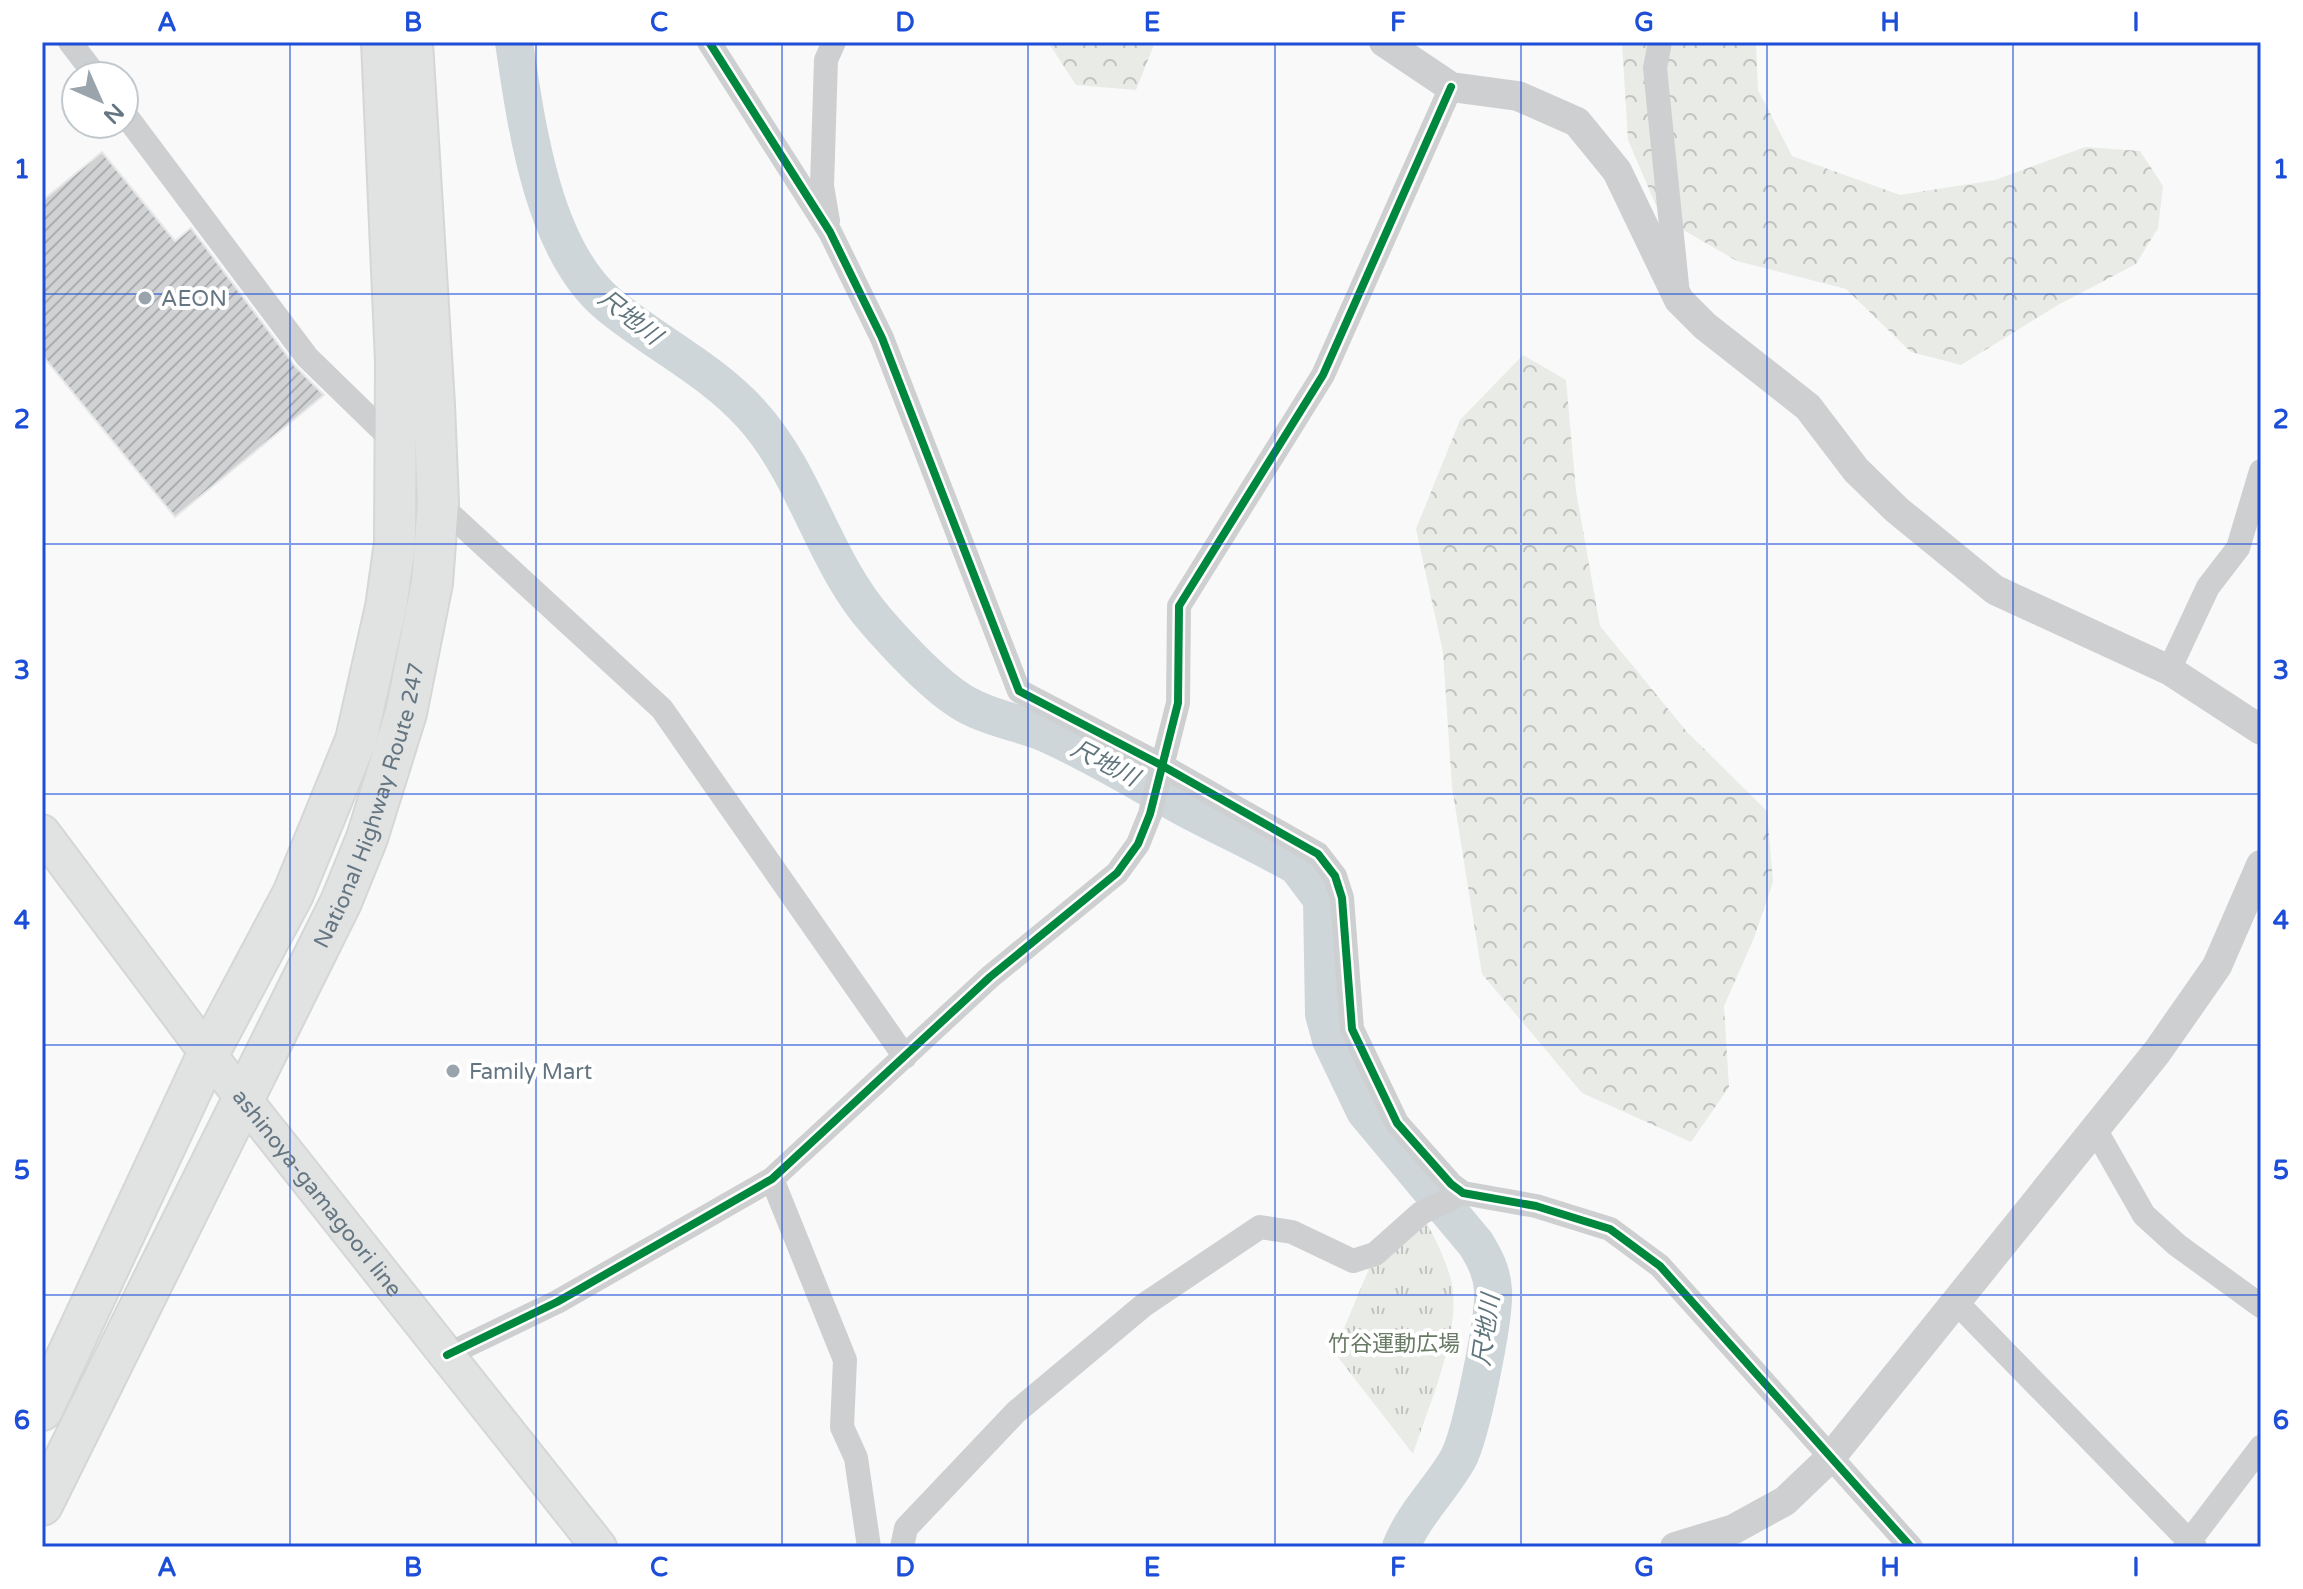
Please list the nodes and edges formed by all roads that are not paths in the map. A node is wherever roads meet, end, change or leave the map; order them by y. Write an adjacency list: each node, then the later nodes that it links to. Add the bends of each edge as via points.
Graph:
1 (70, 42): 8 (street)
2 (382, 42): 13 (highway, National Highway Route 247)
3 (412, 42): 15 (highway, National Highway Route 247)
4 (709, 42): 11 (street)
5 (834, 42): 11 (street, via 826,60 822,186)
6 (1384, 42): 9 (street)
7 (1660, 42): 12 (street, via 1655,68)
8 (84, 60)
9 (1451, 87): 12 (street, via 1518,96 1577,122 1617,171); 18 (street, via 1323,375 1179,606 1178,703)
10 (140, 134): 13 (street, via 307,357 383,431)
11 (830, 232): 18 (street, via 882,338 1019,691)
12 (1679, 300): 16 (street, via 1808,407 1856,470 1995,590)
13 (398, 437): 22 (highway, National Highway Route 247, via 395,543 356,740 293,894)
14 (2261, 471): 16 (street, via 2238,548 2208,587)
15 (438, 503): 19 (highway, National Highway Route 247, via 419,656); 23 (street, via 662,709)
16 (2169, 670): 17 (street)
17 (2261, 730)
18 (1160, 768): 23 (street, via 1138,844 1117,873 990,977); 27 (street, via 1318,854 1335,876 1342,898 1352,1029 1397,1123)
19 (379, 794): 22 (highway, via 348,839 253,1023 228,1056); 24 (highway, National Highway Route 247, via 341,902)
20 (42, 832): 22 (main road, ashinoya-gamagoori line)
21 (2258, 883): 25 (street, via 2217,966)
22 (208, 1054): 24 (main road, ashinoya-gamagoori line); 31 (highway, National Highway Route 247)
23 (905, 1057): 26 (street)
24 (245, 1099): 30 (main road, ashinoya-gamagoori line); 31 (highway, via 228,1096 209,1112 122,1287 84,1346); 35 (highway, National Highway Route 247)
25 (2095, 1129): 28 (street); 29 (street, via 2144,1215)
26 (772, 1179): 30 (street, via 557,1302); 38 (street, via 845,1360 842,1427 856,1458)
27 (1460, 1195): 34 (street, via 1536,1206 1610,1229 1660,1266); 39 (street, via 1431,1208 1375,1254 1353,1261 1292,1232 1260,1227 1144,1305 1016,1412 906,1528)
28 (1956, 1302): 34 (street); 36 (street)
29 (2261, 1306)
30 (447, 1355): 37 (main road, ashinoya-gamagoori line)
31 (65, 1361): 32 (highway, National Highway Route 247)
32 (42, 1410)
33 (2261, 1447): 36 (street)
34 (1831, 1457): 40 (street, via 1785,1501 1734,1529); 41 (street)
35 (42, 1505)
36 (2189, 1546)
37 (599, 1547)
38 (869, 1547)
39 (902, 1547)
40 (1675, 1547)
41 (1911, 1547)

